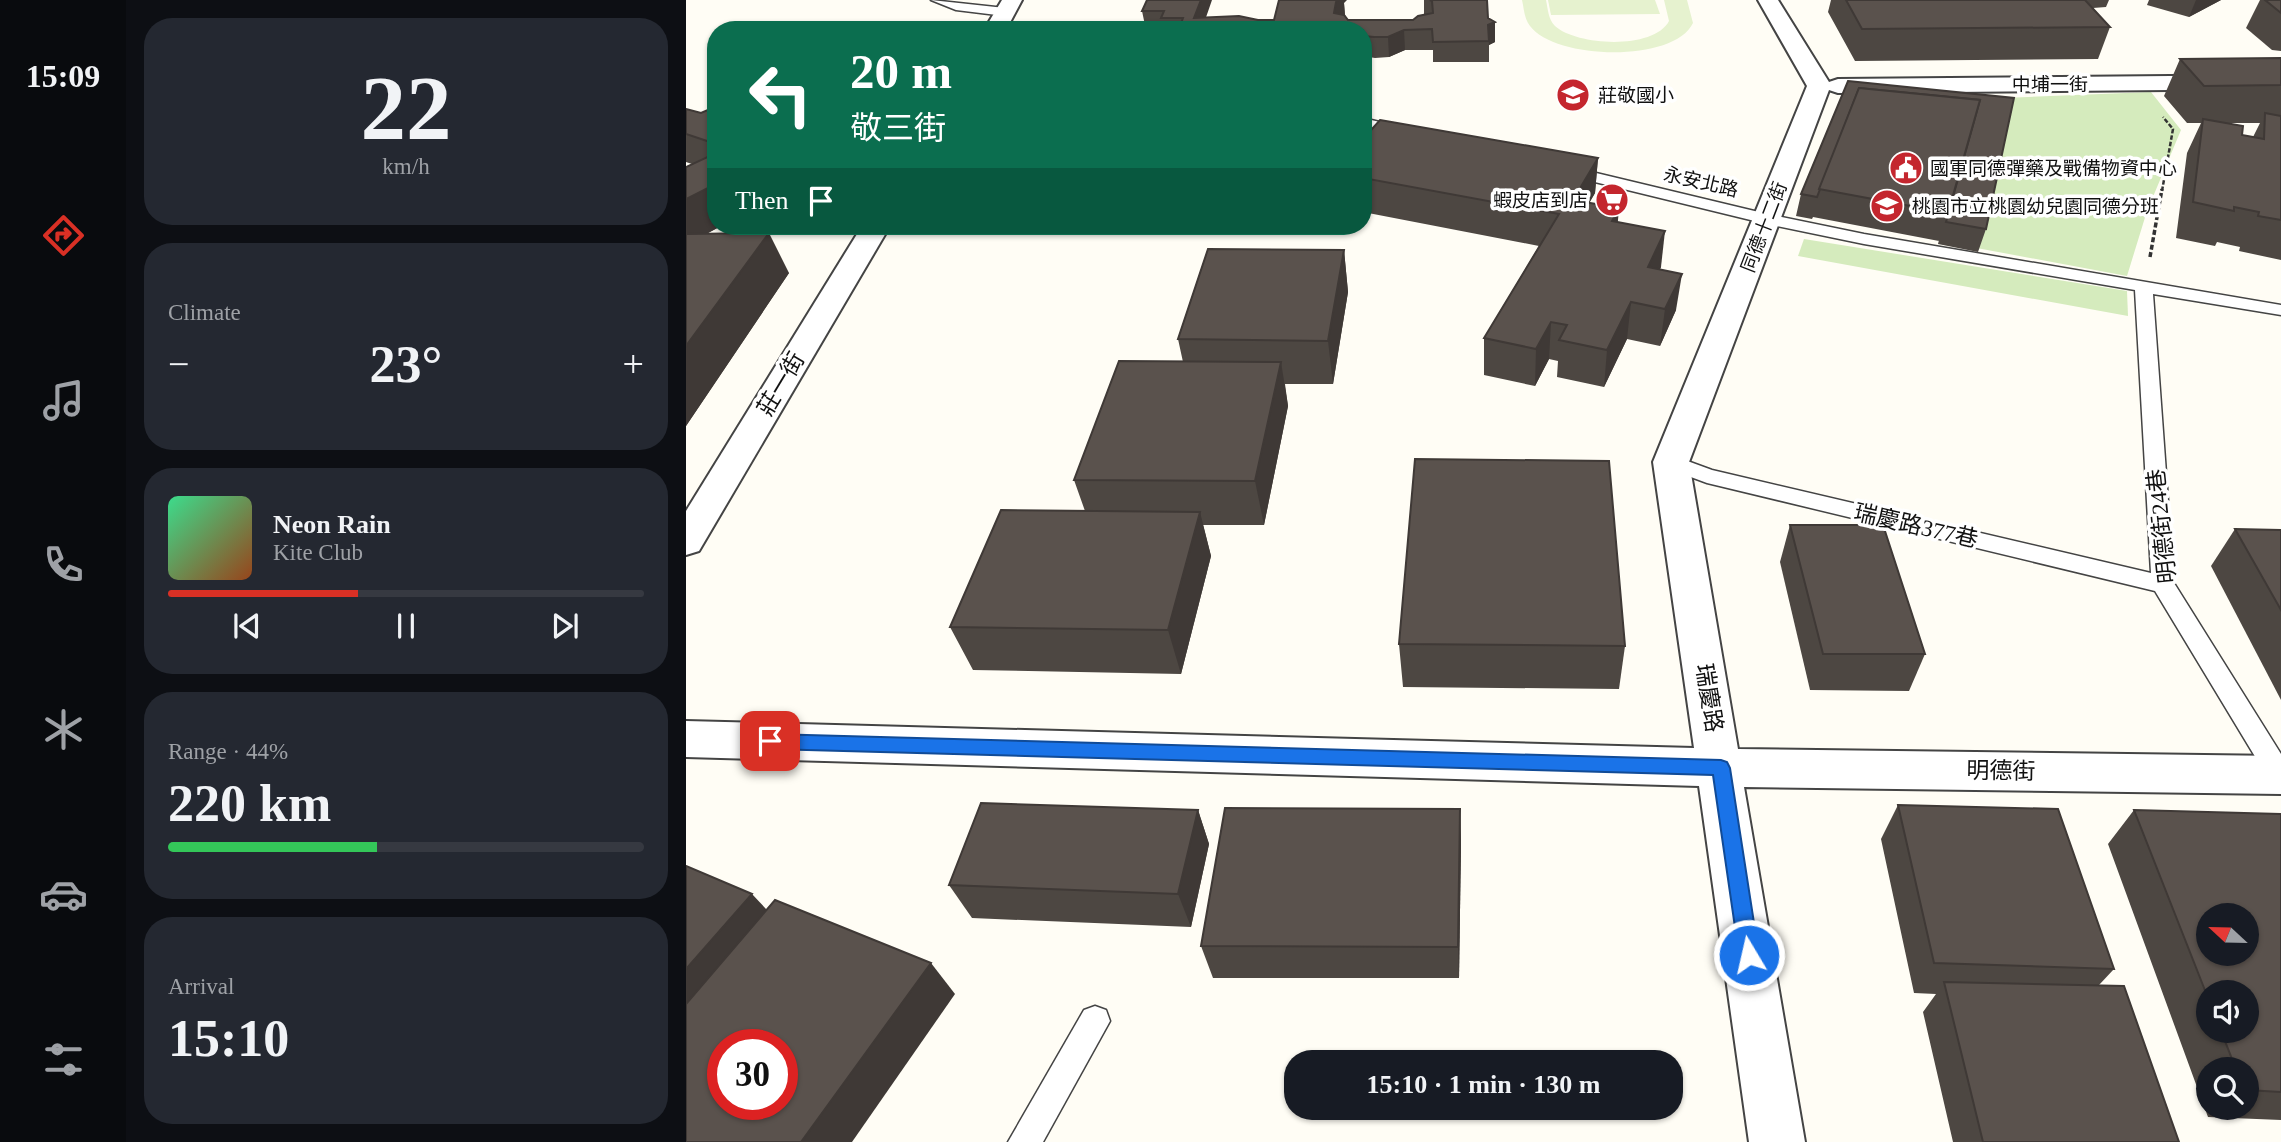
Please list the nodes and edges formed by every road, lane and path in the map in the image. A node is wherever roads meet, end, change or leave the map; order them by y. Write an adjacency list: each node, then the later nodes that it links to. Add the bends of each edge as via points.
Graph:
1 (937, 0): 3 (lane)
2 (1768, 0): 6 (street)
3 (1004, 14)
4 (2281, 82): 5 (street, 中埔一街)
5 (2137, 83): 6 (street, 中埔一街); 12 (path, via 2173,130)
6 (1819, 86): 10 (street, 同德十二街)
7 (1372, 124): 8 (lane)
8 (1417, 135)
9 (1552, 167): 10 (lane, 永安北路)
10 (1767, 219): 12 (lane, 永安北路); 14 (street, 同德十二街)
11 (871, 235): 15 (street, 莊一街)
12 (2144, 288): 13 (lane, 永安北路); 16 (lane, 明德街24巷)
13 (2281, 310)
14 (1671, 461): 16 (lane, 瑞慶路377巷, via 1707,477); 18 (street, 瑞慶路)
15 (686, 542)
16 (2163, 584): 19 (lane, 明德街24巷)
17 (686, 739): 18 (street, 明德街)
18 (1721, 768): 19 (street, 明德街); 22 (street, 瑞慶路)
19 (2280, 775)
20 (1095, 1021): 21 (lane)
21 (1025, 1142)
22 (1777, 1142)

